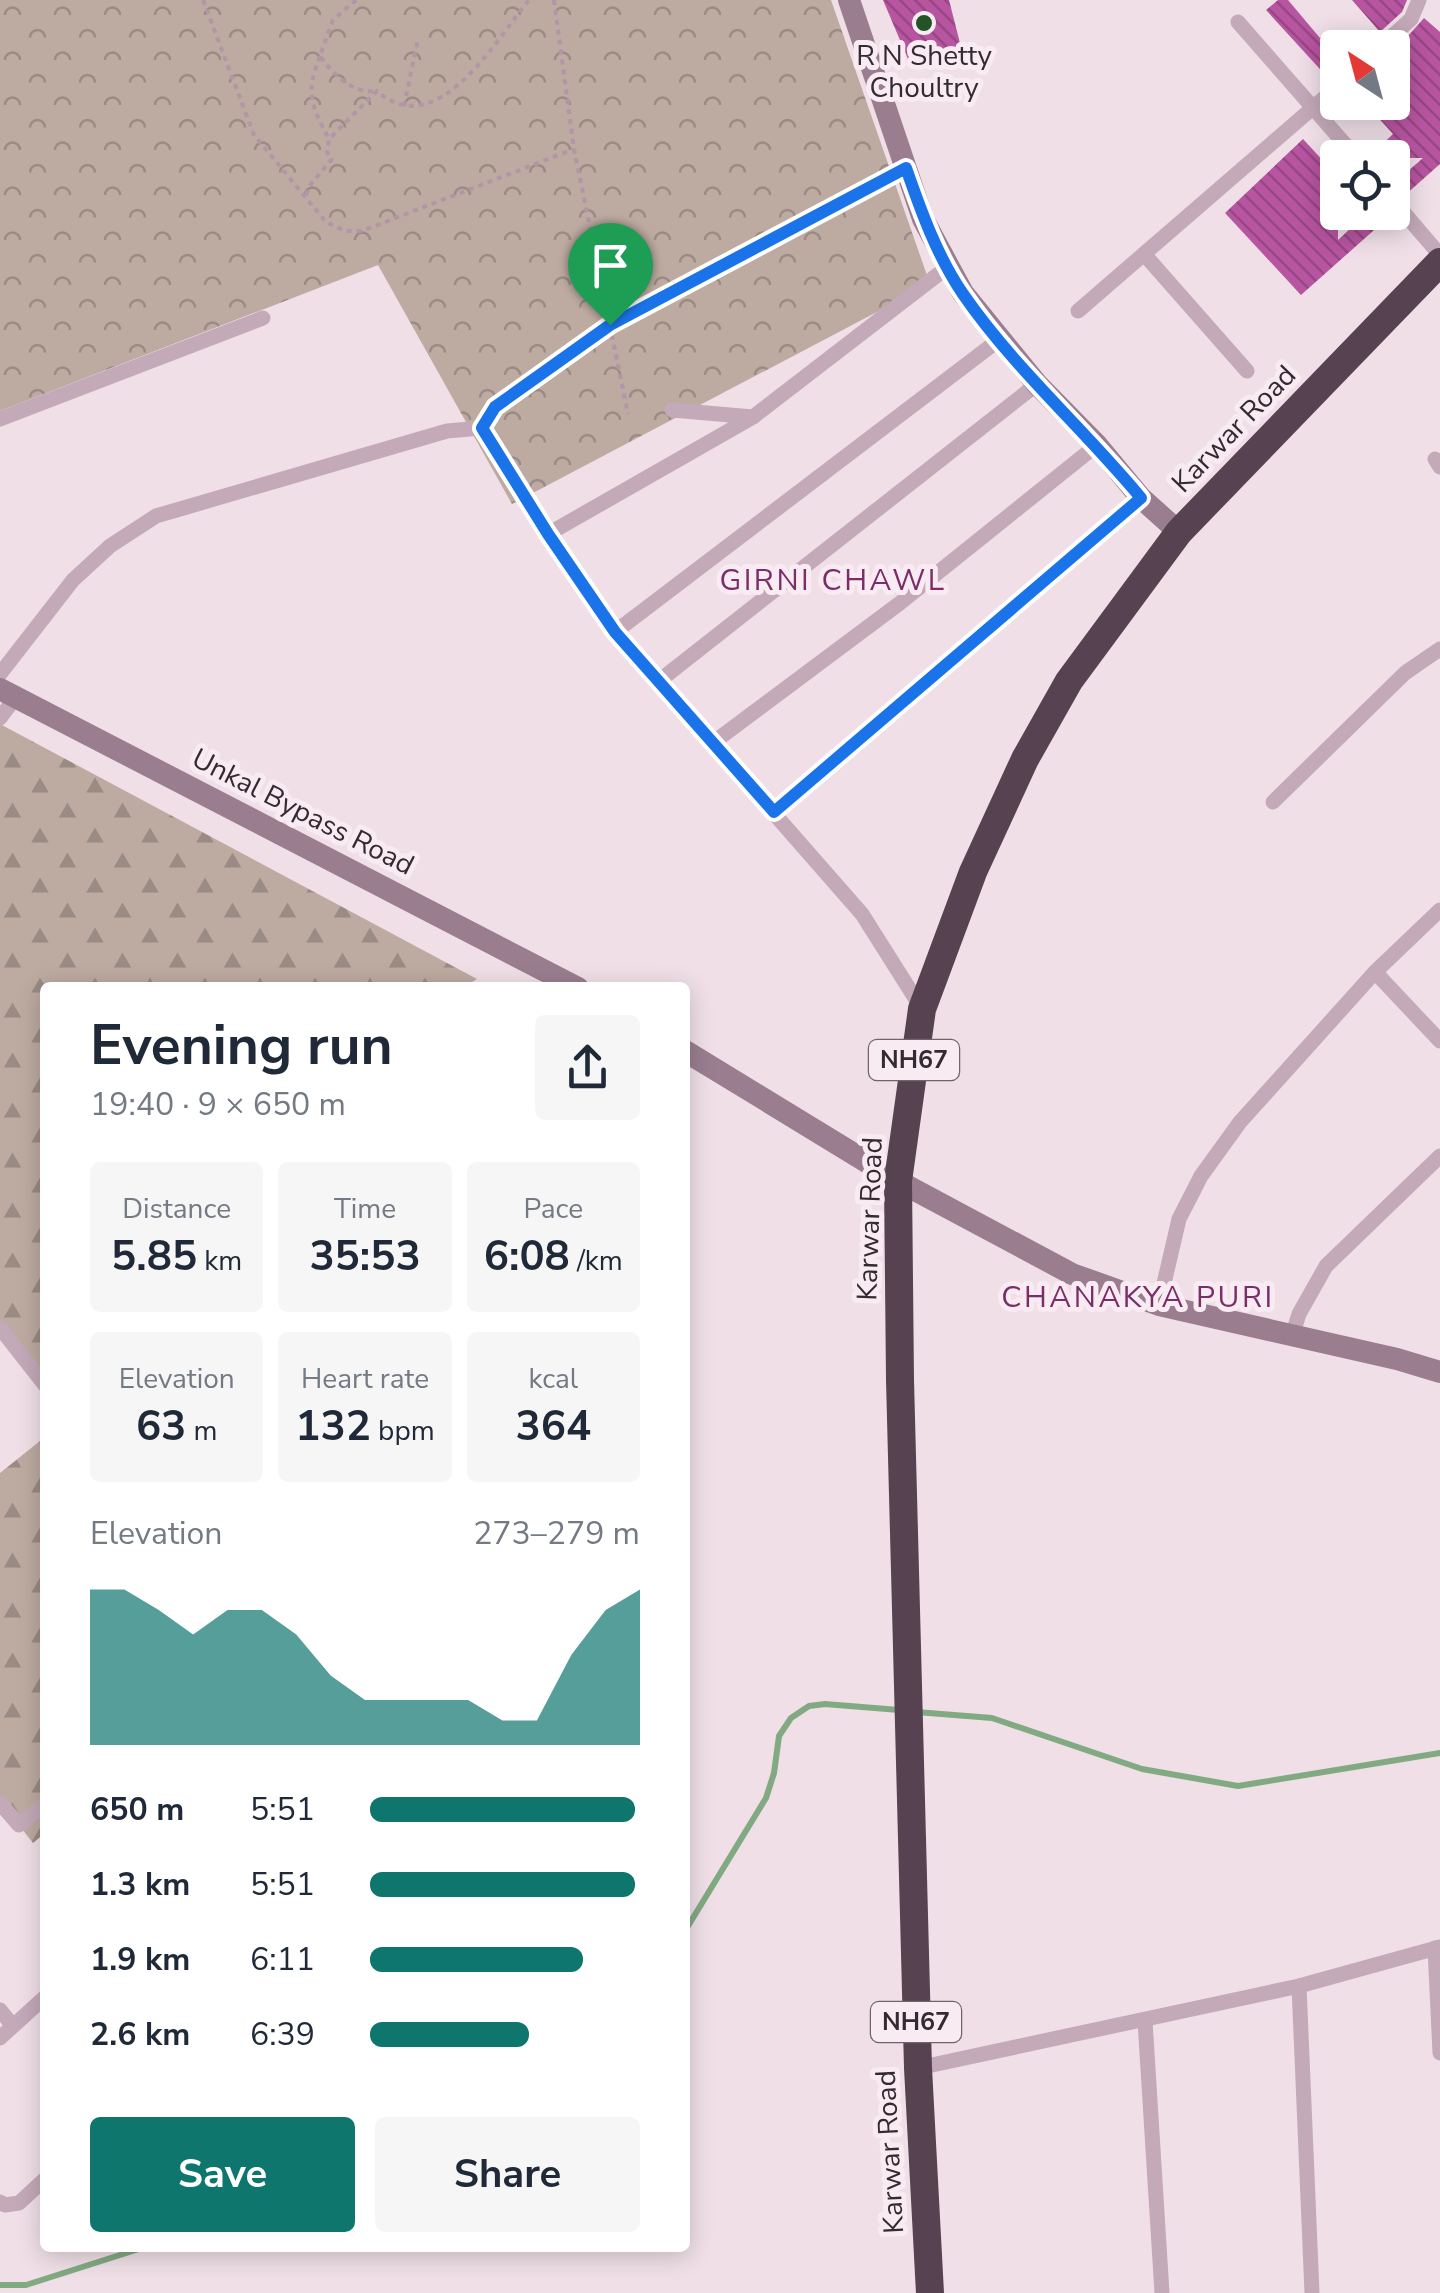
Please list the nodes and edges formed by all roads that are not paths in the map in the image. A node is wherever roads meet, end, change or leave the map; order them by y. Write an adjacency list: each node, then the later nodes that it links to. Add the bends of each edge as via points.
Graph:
1 (849, 0): 12 (main road, via 924,219)
2 (1420, 0): 4 (street)
3 (1238, 22): 6 (street)
4 (1398, 30)
5 (1320, 102): 6 (street)
6 (1314, 108): 7 (street); 9 (street)
7 (1341, 140)
8 (1410, 220): 10 (street)
9 (1144, 254): 13 (street); 16 (street)
10 (1440, 255)
11 (1440, 262): 23 (highway, Karwar Road / NH67)
12 (948, 266): 15 (main road); 19 (street)
13 (1078, 311)
14 (263, 318): 20 (street)
15 (1000, 338): 17 (main road); 25 (street)
16 (1247, 371)
17 (1037, 384): 21 (main road); 28 (street)
18 (672, 410): 19 (street)
19 (754, 417): 24 (street)
20 (0, 419)
21 (1098, 445): 22 (main road); 31 (street)
22 (1141, 498): 23 (main road); 33 (street)
23 (1179, 532): 37 (highway, Karwar Road / NH67, via 1069,682 1026,759 973,872)
24 (548, 534): 25 (street); 27 (street, via 482,428 447,431 156,516 74,580)
25 (615, 632): 28 (street)
26 (1440, 649): 32 (street)
27 (0, 674)
28 (660, 682): 31 (street)
29 (8, 693): 30 (street); 36 (main road, Unkal Bypass Road)
30 (0, 718)
31 (714, 742): 33 (street)
32 (1273, 802)
33 (774, 812): 37 (street, via 862,914)
34 (1440, 910): 35 (street)
35 (1375, 972): 38 (street); 42 (street, via 1240,1122 1201,1176 1179,1219)
36 (566, 982)
37 (922, 1010): 41 (highway, Karwar Road / NH67)
38 (1440, 1041)
39 (690, 1054): 41 (main road)
40 (1440, 1156): 44 (street, via 1326,1266)
41 (898, 1181): 42 (main road, via 1072,1274); 57 (highway, Karwar Road / NH67)
42 (1159, 1305): 44 (main road)
43 (0, 1328): 46 (street)
44 (1292, 1336): 45 (main road)
45 (1440, 1372)
46 (40, 1379)
47 (0, 1802): 48 (street, via 19,1825)
48 (40, 1808)
49 (1438, 1947): 50 (street); 56 (street)
50 (1299, 1986): 53 (street); 62 (street)
51 (40, 2002): 54 (street)
52 (0, 2010): 54 (street)
53 (1145, 2021): 57 (street); 61 (street)
54 (14, 2026): 55 (street)
55 (0, 2038)
56 (1440, 2053)
57 (918, 2068): 60 (highway, Karwar Road / NH67)
58 (40, 2183): 59 (street, via 19,2202)
59 (0, 2202)
60 (930, 2293)
61 (1162, 2293)
62 (1312, 2293)

